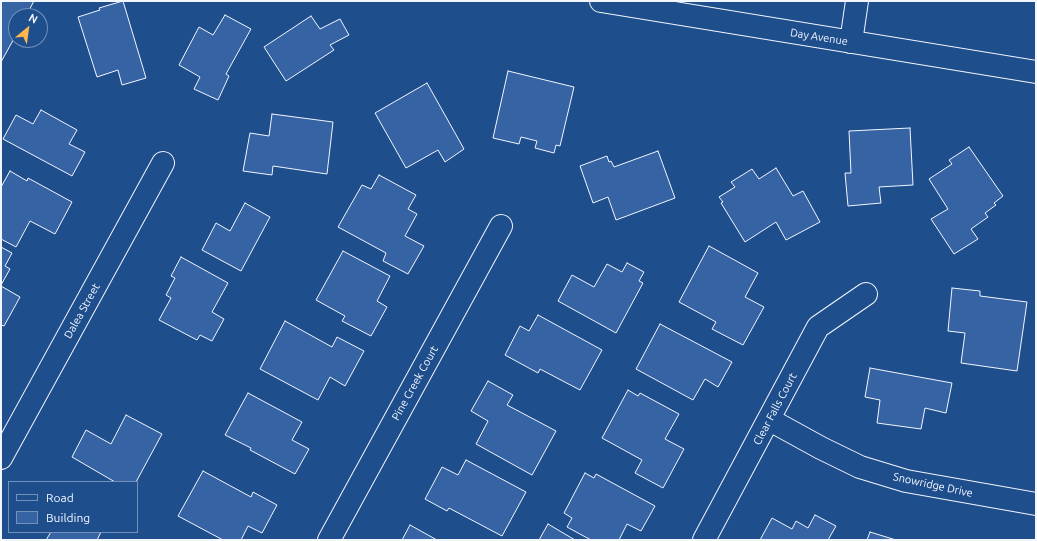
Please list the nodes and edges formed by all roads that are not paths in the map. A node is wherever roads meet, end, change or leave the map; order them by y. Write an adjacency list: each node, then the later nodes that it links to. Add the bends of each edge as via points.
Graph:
1 (601, 1): 3 (street, Day Avenue)
2 (857, 1): 3 (street)
3 (851, 42): 4 (street, Day Avenue)
4 (1036, 72)
5 (163, 163): 9 (street, Dalea Street)
6 (501, 226): 11 (street, Pine Creek Court)
7 (866, 294): 8 (street, Clear Falls Court, via 818,328)
8 (770, 420): 10 (street, Snowridge Drive, via 860,467 906,481); 12 (street, Clear Falls Court)
9 (1, 458)
10 (1036, 504)
11 (329, 540)
12 (704, 540)

